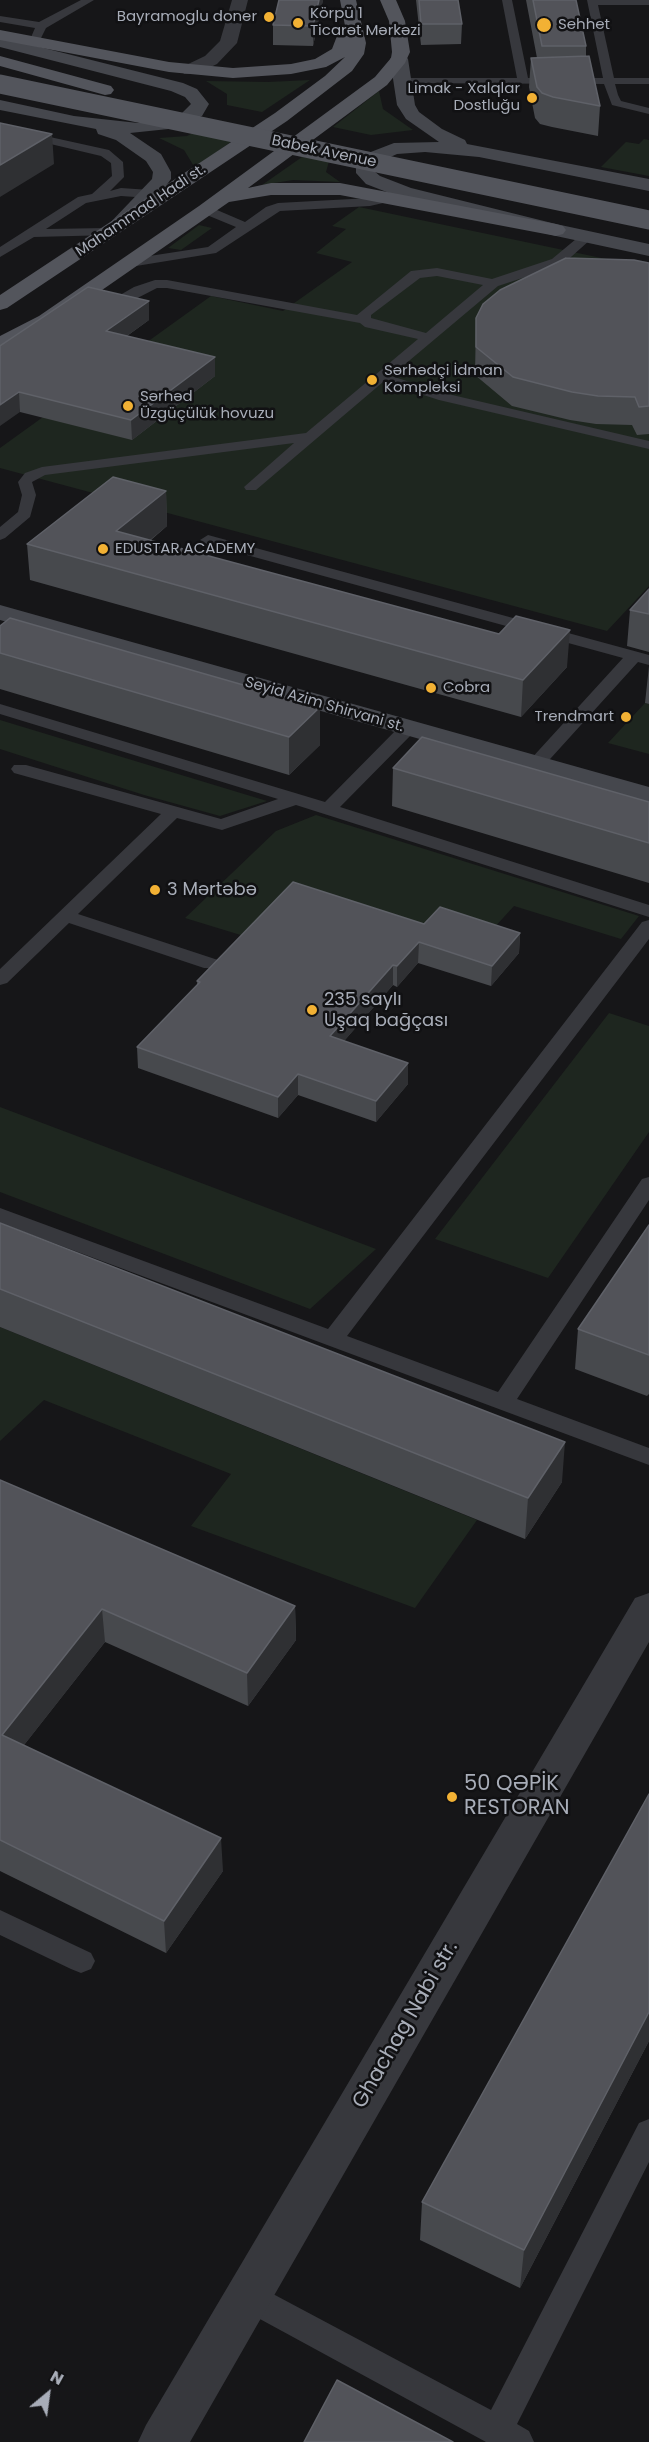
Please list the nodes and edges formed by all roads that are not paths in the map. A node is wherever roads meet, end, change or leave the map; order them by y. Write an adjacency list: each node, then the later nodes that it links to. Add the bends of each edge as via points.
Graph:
1 (89, 0): 12 (lane)
2 (240, 0): 18 (street, via 228,43 211,60)
3 (348, 0): 18 (main road, via 343,47 331,59 306,67 266,71); 39 (main road, Mahammad Hadi st., via 357,43 346,67 281,117)
4 (383, 0): 52 (main road, Mahammad Hadi st., via 385,49 382,59 357,87)
5 (388, 0): 11 (main road)
6 (396, 0): 11 (street)
7 (507, 0): 20 (lane)
8 (592, 1): 9 (lane); 21 (lane)
9 (649, 2)
10 (0, 19): 12 (lane)
11 (397, 21): 15 (main road)
12 (37, 34): 13 (main road); 18 (main road)
13 (0, 35)
14 (0, 42): 27 (main road, via 177,87 191,93 200,104 187,118 156,127 118,128)
15 (399, 59): 19 (main road); 36 (main road, via 360,98)
16 (0, 61): 24 (main road)
17 (0, 68): 24 (main road, Babek Avenue)
18 (190, 70)
19 (401, 81): 20 (lane); 29 (main road, via 406,105 420,124)
20 (523, 81): 21 (lane)
21 (609, 81): 22 (lane); 26 (lane, via 616,103)
22 (649, 81)
23 (0, 84): 30 (main road, Babek Avenue, bridge)
24 (105, 90): 35 (main road, Babek Avenue)
25 (0, 105): 27 (main road)
26 (649, 111)
27 (74, 121): 32 (main road, via 123,136 154,158 162,179)
28 (0, 129): 33 (lane, via 105,153 117,162 118,177)
29 (479, 151): 31 (main road); 40 (main road, via 425,146 394,149 370,159 365,173 404,192)
30 (481, 185): 37 (main road, Babek Avenue, bridge); 41 (main road, bridge)
31 (649, 185)
32 (150, 194): 33 (lane); 39 (main road)
33 (98, 195): 42 (lane, via 72,204)
34 (392, 197): 36 (main road, via 340,189 281,188 237,195); 38 (lane, via 370,202 278,207); 40 (main road)
35 (649, 202)
36 (206, 210): 38 (lane); 46 (main road)
37 (649, 220)
38 (246, 227): 46 (lane, via 212,250)
39 (113, 229): 42 (lane); 48 (main road, Mahammad Hadi st.)
40 (556, 230): 43 (main road)
41 (649, 230)
42 (29, 233): 45 (lane)
43 (586, 237): 44 (main road); 47 (lane, via 563,263)
44 (649, 250)
45 (0, 253)
46 (130, 262): 52 (main road, via 46,320)
47 (493, 283): 50 (lane, via 437,272 416,274 364,314); 51 (lane)
48 (0, 304)
49 (113, 305): 50 (lane, via 139,290 167,284)
50 (364, 320): 51 (lane)
51 (427, 337): 53 (lane)
52 (0, 343)
53 (380, 377): 54 (lane); 55 (lane, via 444,397)
54 (310, 436): 56 (lane); 57 (lane, via 42,471 25,483 29,495 25,514)
55 (649, 445)
56 (250, 487)
57 (0, 535)
58 (208, 540): 60 (lane)
59 (6, 620): 62 (main road, Seyid Azim Shirvani st.)
60 (642, 658): 63 (lane)
61 (0, 709): 66 (lane)
62 (408, 728): 63 (main road, Seyid Azim Shirvani st.); 67 (lane)
63 (535, 765): 65 (main road, Seyid Azim Shirvani st.)
64 (20, 769): 68 (lane)
65 (649, 796)
66 (295, 799): 67 (lane); 68 (lane, via 222,825)
67 (328, 809): 69 (lane)
68 (173, 812): 70 (lane)
69 (649, 911)
70 (66, 916): 72 (lane); 73 (lane)
71 (649, 926): 76 (lane)
72 (210, 964)
73 (1, 977)
74 (649, 1184): 77 (lane)
75 (0, 1215): 76 (lane)
76 (333, 1338): 77 (lane)
77 (503, 1402): 78 (lane)
78 (649, 1457)
79 (649, 1608): 83 (street, Ghachag Nabi str.)
80 (0, 1922): 81 (lane)
81 (81, 1961)
82 (649, 2132): 84 (lane)
83 (247, 2296): 84 (lane); 85 (street, Ghachag Nabi str.)
84 (508, 2436)
85 (163, 2442)

